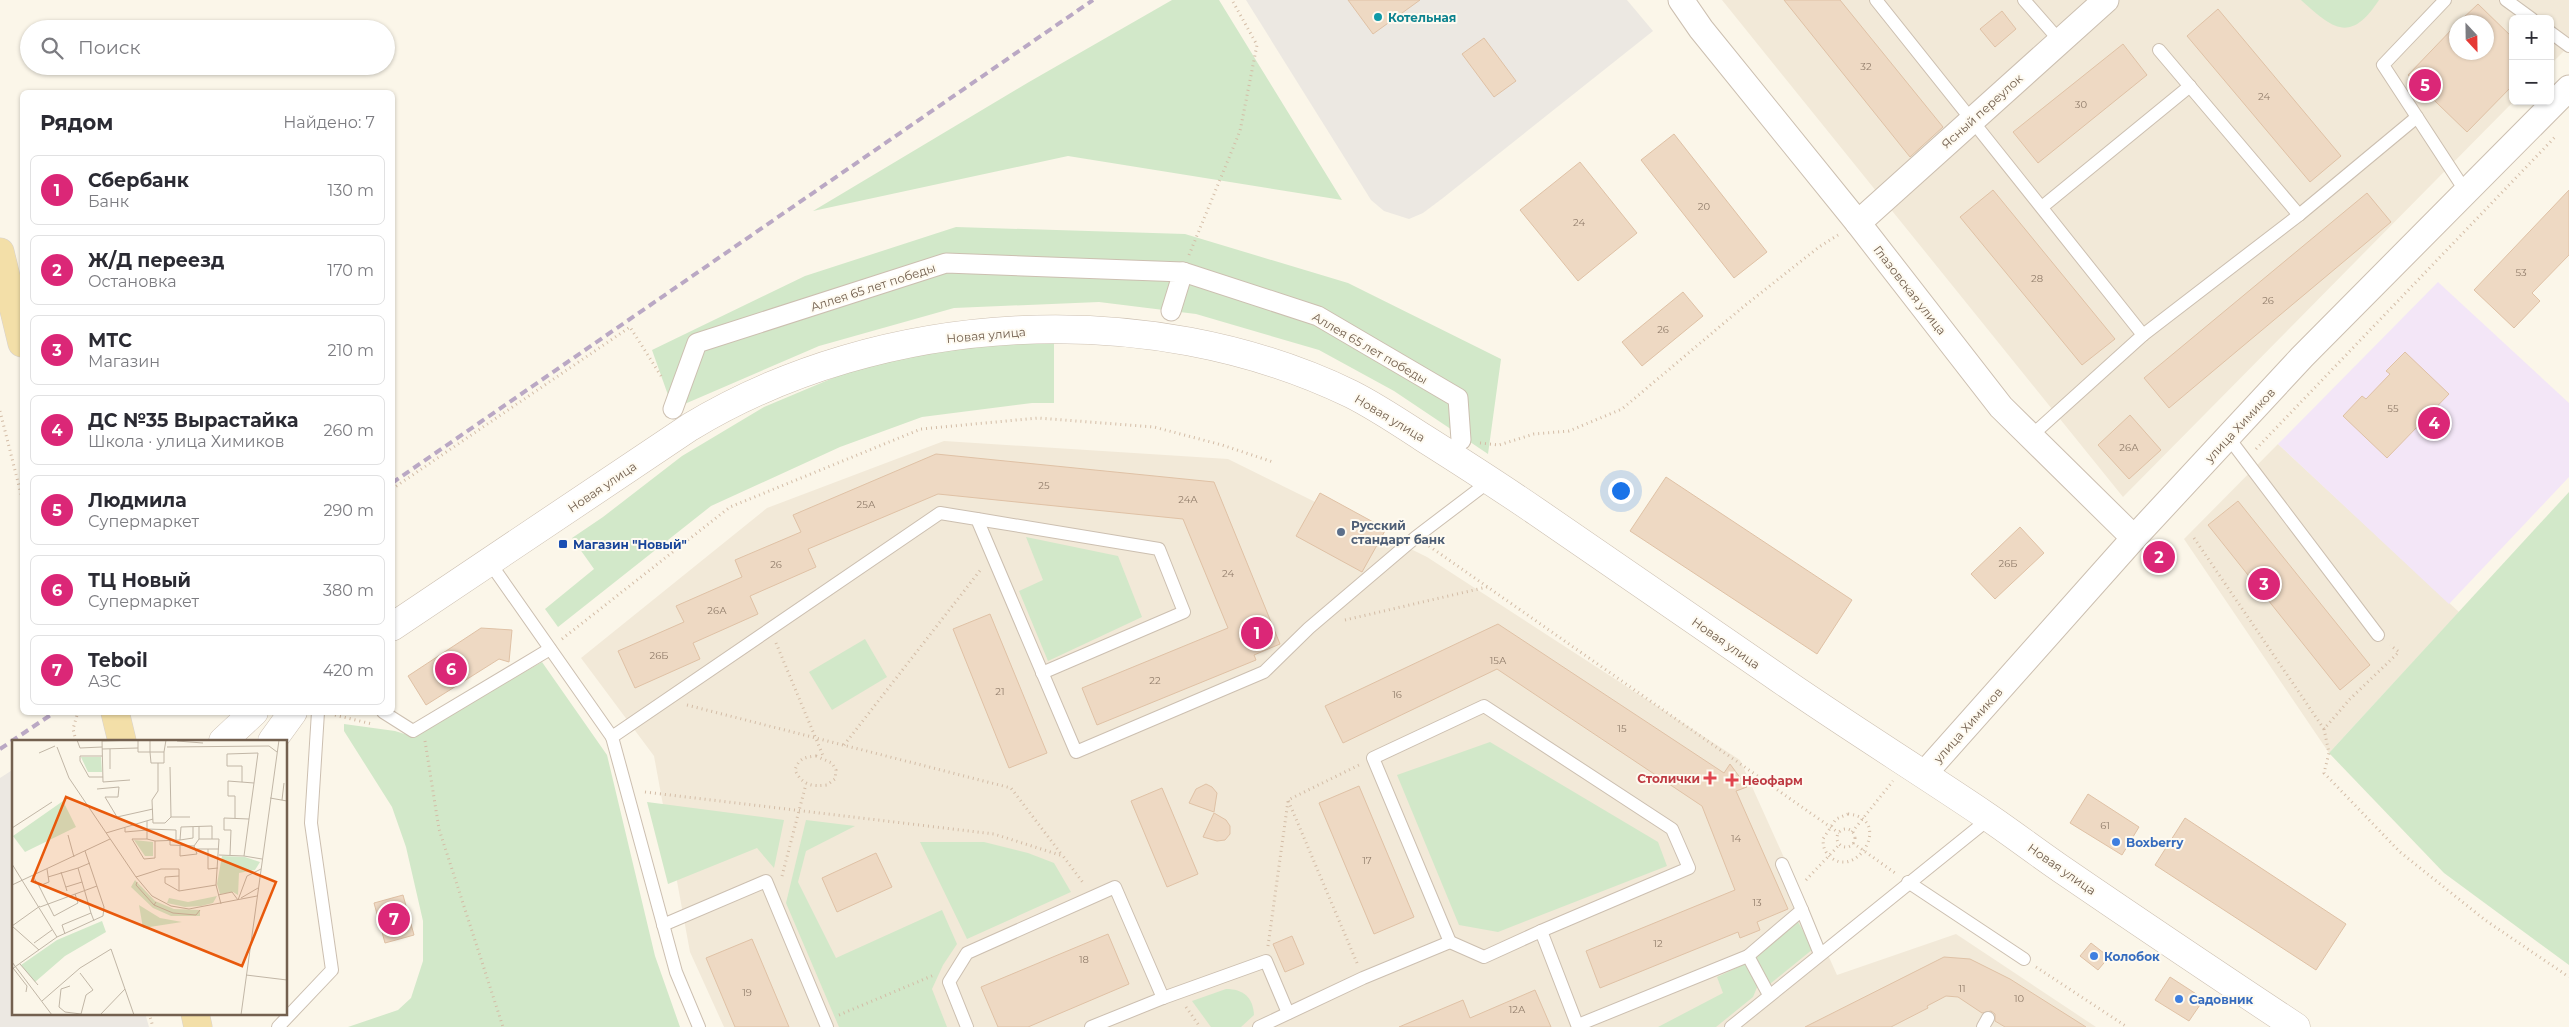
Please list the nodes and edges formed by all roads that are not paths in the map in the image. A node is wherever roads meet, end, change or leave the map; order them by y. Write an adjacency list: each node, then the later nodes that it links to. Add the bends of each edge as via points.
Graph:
1 (1681, 0): 19 (street, Глазовская улица)
2 (1876, 0): 15 (lane)
3 (2024, 0): 9 (lane)
4 (2106, 0): 9 (street, Ясный переулок)
5 (2445, 0): 14 (lane, via 2383,64)
6 (2506, 0): 7 (lane)
7 (2527, 15)
8 (2554, 35): 10 (lane)
9 (2060, 41): 15 (street, Ясный переулок)
10 (2569, 46)
11 (2159, 50): 12 (lane)
12 (2190, 86): 17 (lane); 18 (lane)
13 (2569, 88): 16 (street, улица Химиков)
14 (2417, 117): 16 (lane); 18 (lane)
15 (1973, 120): 17 (lane); 19 (street, Ясный переулок)
16 (2466, 192): 27 (street, улица Химиков, via 2302,357)
17 (2042, 207): 24 (lane)
18 (2298, 214): 24 (lane)
19 (1858, 223): 26 (street, Глазовская улица, via 2001,407)
20 (0, 252): 23 (main road)
21 (1183, 272): 22 (street); 25 (street, Аллея 65 лет победы, via 946,263 697,344); 28 (street, Аллея 65 лет победы, via 1318,316 1458,398)
22 (1171, 311)
23 (20, 335)
24 (2143, 335): 26 (lane)
25 (675, 404)
26 (2031, 436): 31 (street, Глазовская улица)
27 (2228, 437): 31 (street, улица Химиков); 34 (lane)
28 (1461, 440)
29 (1491, 480): 32 (street, Новая улица, via 1354,396 1276,362 1206,345 1121,333 1002,331 940,338 859,355 803,371 763,389 690,427); 36 (lane, via 1416,537 1309,628 1264,672 1076,752); 46 (street, Новая улица, via 1825,711)
30 (977, 519): 36 (lane); 36 (lane, via 1159,549 1184,612); 42 (lane, via 940,513)
31 (2134, 538): 46 (street, улица Химиков)
32 (490, 563): 33 (street, Новая улица); 35 (lane)
33 (395, 625)
34 (2378, 635)
35 (550, 649): 41 (lane, via 413,731); 42 (lane)
36 (1042, 674)
37 (116, 715): 43 (main road)
38 (251, 715): 44 (street)
39 (291, 715): 45 (street)
40 (318, 715): 64 (lane, via 311,823 332,970)
41 (387, 715)
42 (612, 737): 51 (lane)
43 (122, 740)
44 (224, 740)
45 (273, 740)
46 (1924, 774): 47 (street, Новая улица)
47 (1990, 818): 49 (lane); 70 (street, Новая улица)
48 (1782, 864): 50 (lane)
49 (1908, 882): 54 (lane); 56 (lane)
50 (1802, 910): 54 (lane); 55 (lane)
51 (663, 925): 61 (lane, via 766,881); 65 (lane, via 676,972)
52 (1541, 932): 53 (lane, via 1484,957); 53 (lane, via 1689,868 1672,829 1484,706 1373,758); 62 (lane)
53 (1450, 942): 59 (lane)
54 (1820, 954): 57 (lane)
55 (1748, 956): 57 (lane); 62 (lane)
56 (2024, 959)
57 (1769, 995): 69 (lane)
58 (1163, 998): 59 (lane, via 1266,961); 66 (lane, via 1115,887 967,953 949,982); 67 (lane)
59 (1288, 1013): 68 (lane)
60 (195, 1014): 63 (main road)
61 (825, 1024)
62 (1578, 1026)
63 (198, 1027)
64 (278, 1027)
65 (699, 1027)
66 (967, 1027)
67 (1091, 1027)
68 (1259, 1027)
69 (1731, 1027)
70 (2296, 1027)

